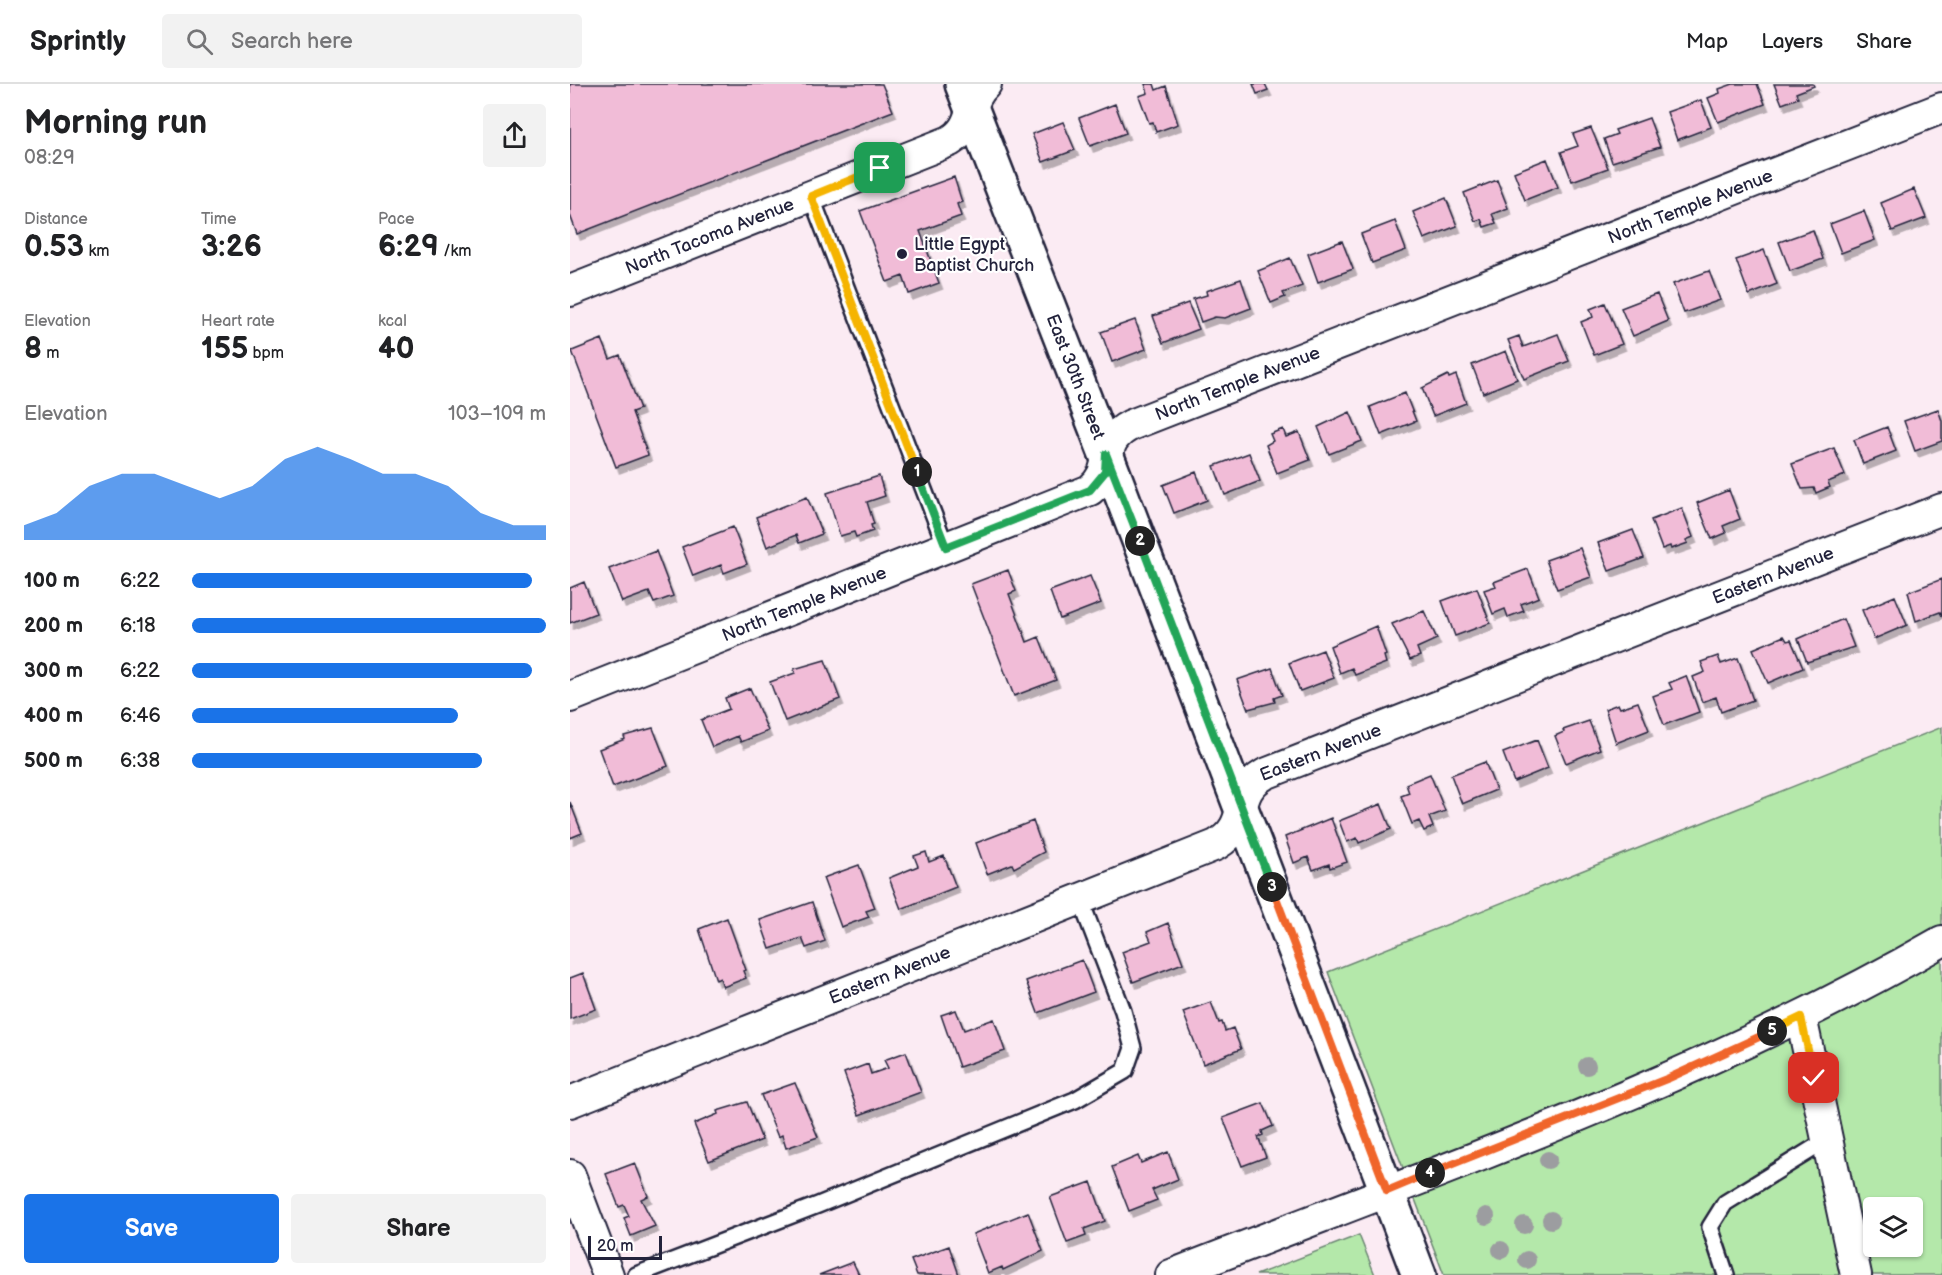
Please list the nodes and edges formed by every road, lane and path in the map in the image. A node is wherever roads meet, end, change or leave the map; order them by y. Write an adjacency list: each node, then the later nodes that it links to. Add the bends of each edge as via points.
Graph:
1 (973, 92): 3 (street, North Tacoma Avenue, via 968,125 950,141); 5 (main road, East 30th Street)
2 (1942, 108): 5 (street, North Temple Avenue, via 1131,425 1114,438)
3 (811, 196): 4 (street, North Tacoma Avenue); 7 (lane)
4 (570, 291)
5 (1106, 454): 7 (street, North Temple Avenue, via 1105,472 1090,490); 9 (main road, East 30th Street)
6 (1942, 508): 9 (street, Eastern Avenue, via 1265,774 1251,784)
7 (946, 547): 8 (street, North Temple Avenue)
8 (570, 697)
9 (1240, 803): 10 (street, Eastern Avenue, via 1238,825 1216,845); 16 (main road, East 30th Street)
10 (1080, 899): 13 (street, Eastern Avenue); 18 (lane, via 1124,1011 1133,1048 1125,1071 1075,1100)
11 (1942, 941): 12 (street)
12 (1801, 1017): 14 (street); 16 (street, via 1659,1082)
13 (570, 1102)
14 (1827, 1140): 21 (lane, via 1725,1203 1710,1227); 22 (street)
15 (570, 1175): 17 (street)
16 (1387, 1191): 19 (street); 20 (main road, East 30th Street)
17 (608, 1275)
18 (636, 1275)
19 (1171, 1275)
20 (1419, 1275)
21 (1726, 1275)
22 (1856, 1275)

